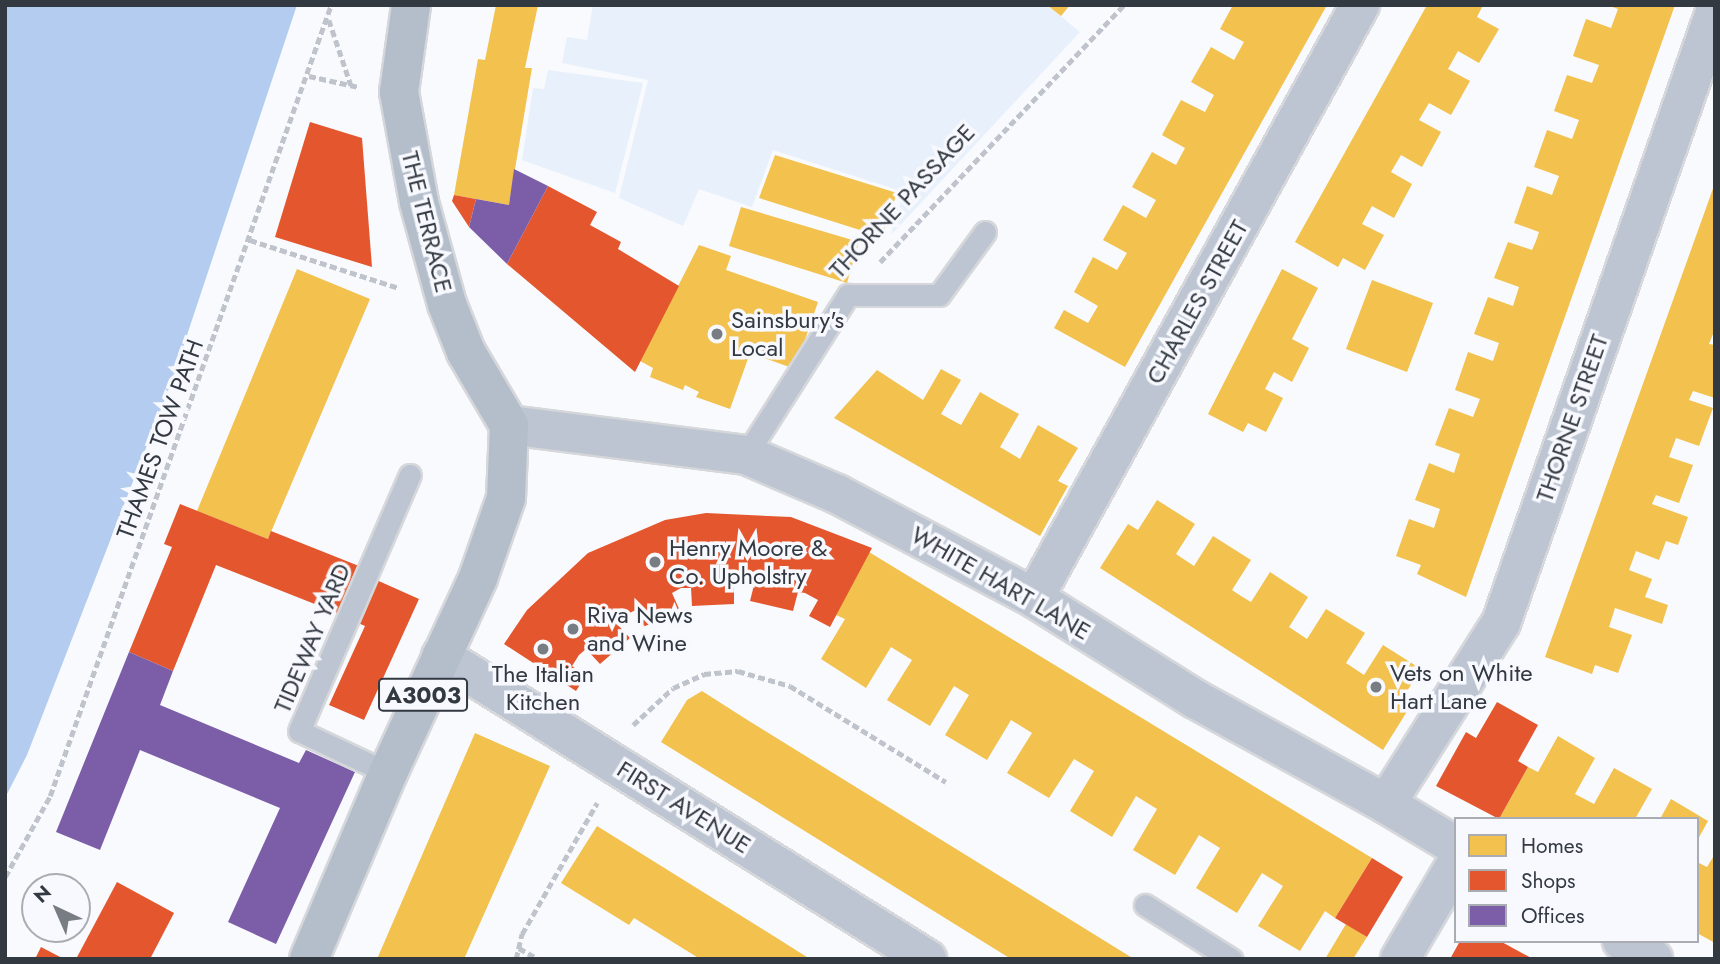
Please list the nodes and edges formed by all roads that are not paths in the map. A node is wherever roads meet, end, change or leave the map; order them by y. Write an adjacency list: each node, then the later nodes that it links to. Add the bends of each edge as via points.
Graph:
1 (411, 5): 5 (main road, THE TERRACE, via 399,92 419,202 447,304 472,366)
2 (1360, 5): 8 (street, CHARLES STREET)
3 (1715, 12): 11 (street, THORNE STREET, via 1501,623)
4 (985, 232): 6 (lane, THORNE PASSAGE, via 939,295 848,295)
5 (509, 425): 6 (street, WHITE HART LANE); 9 (main road, A3003, via 506,498 478,578)
6 (746, 454): 8 (street, WHITE HART LANE, via 837,494)
7 (410, 475): 10 (lane, TIDEWAY YARD, via 299,731)
8 (1034, 598): 11 (street, WHITE HART LANE, via 1195,699)
9 (441, 656): 10 (main road, A3003); 17 (street, FIRST AVENUE)
10 (388, 773): 16 (main road, A3003)
11 (1386, 804): 12 (street, WHITE HART LANE)
12 (1454, 845)
13 (1454, 867): 19 (street)
14 (1145, 905): 18 (lane)
15 (1625, 943): 20 (street)
16 (309, 959)
17 (927, 959)
18 (1231, 959)
19 (1400, 959)
20 (1653, 959)

